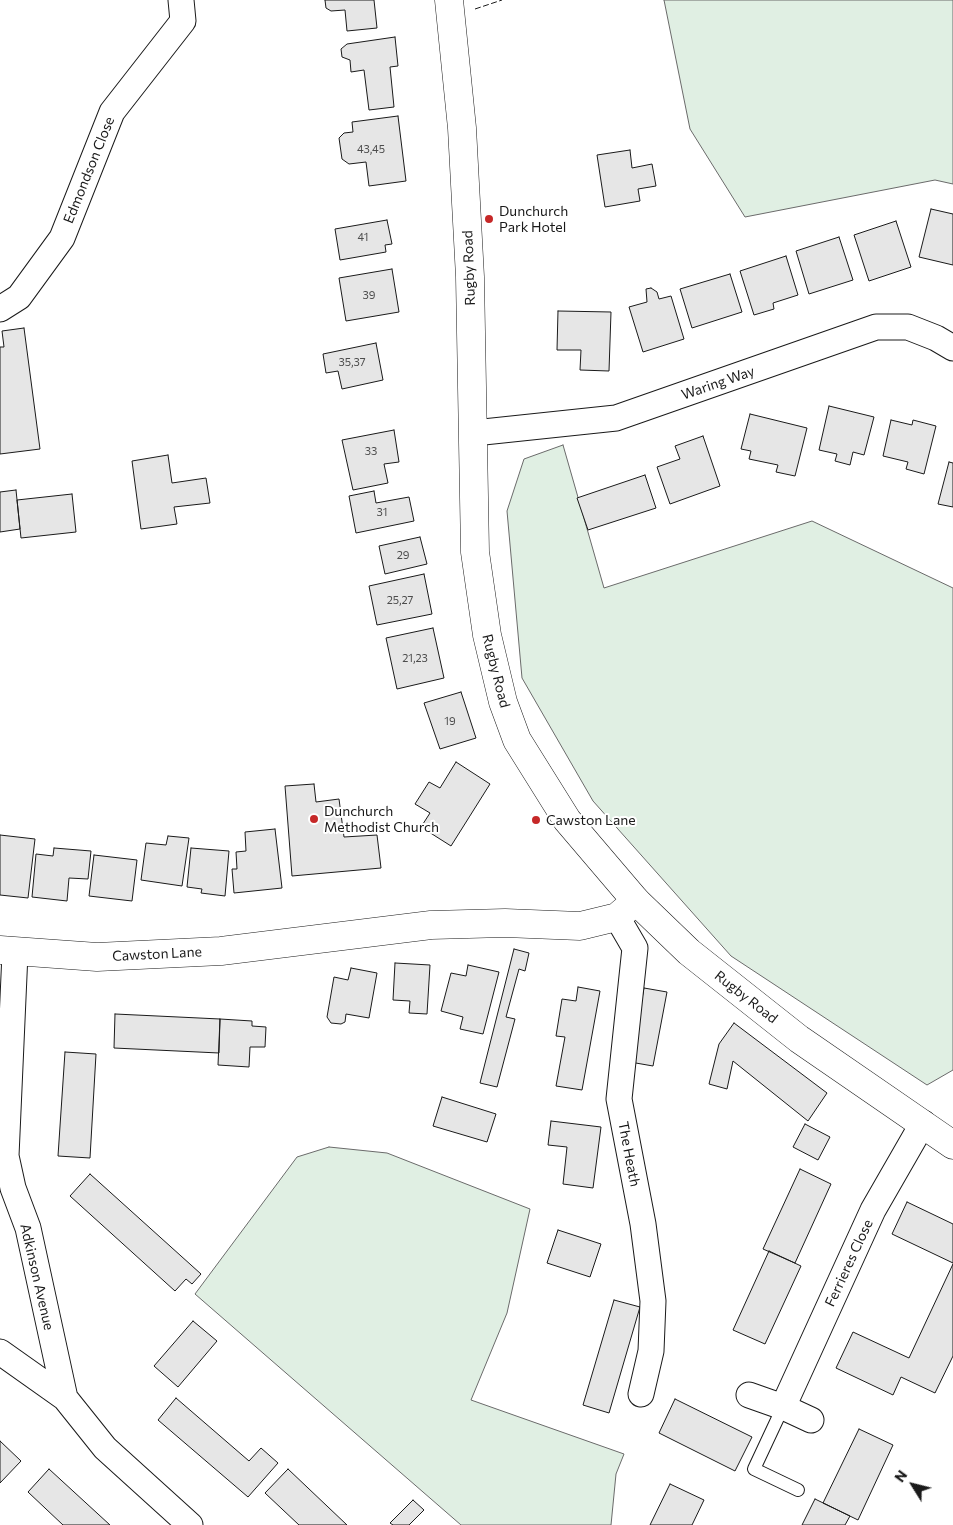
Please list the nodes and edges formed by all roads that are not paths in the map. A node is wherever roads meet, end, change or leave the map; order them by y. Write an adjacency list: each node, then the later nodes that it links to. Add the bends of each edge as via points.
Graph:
1 (181, 0): 3 (street, Edmondson Close, via 183,21 112,112 62,238 19,297)
2 (449, 0): 5 (main road, Rugby Road, via 462,128)
3 (0, 309)
4 (953, 348): 5 (street, Waring Way, via 908,327 876,327 616,418)
5 (474, 433): 6 (main road, Rugby Road, via 475,552 487,635 503,702 517,740)
6 (627, 909): 7 (main road, Cawston Lane, via 580,926 431,925 221,951 97,956); 8 (main road, Rugby Road, via 689,952 799,1039); 12 (street, The Heath, via 635,948 619,1099 643,1224 653,1301 651,1351)
7 (7, 952): 10 (street, Adkinson Avenue)
8 (923, 1123): 9 (main road, Rugby Road); 15 (street, Ferrieres Close, via 873,1210)
9 (953, 1144)
10 (3, 1158): 14 (street, Adkinson Avenue, via 28,1228)
11 (0, 1352): 14 (street, Adkinson Avenue)
12 (641, 1394)
13 (749, 1395): 15 (street)
14 (65, 1398): 18 (street, Adkinson Avenue, via 105,1448)
15 (783, 1407): 16 (street); 17 (lane, via 754,1470)
16 (812, 1420)
17 (798, 1490)
18 (190, 1525)

